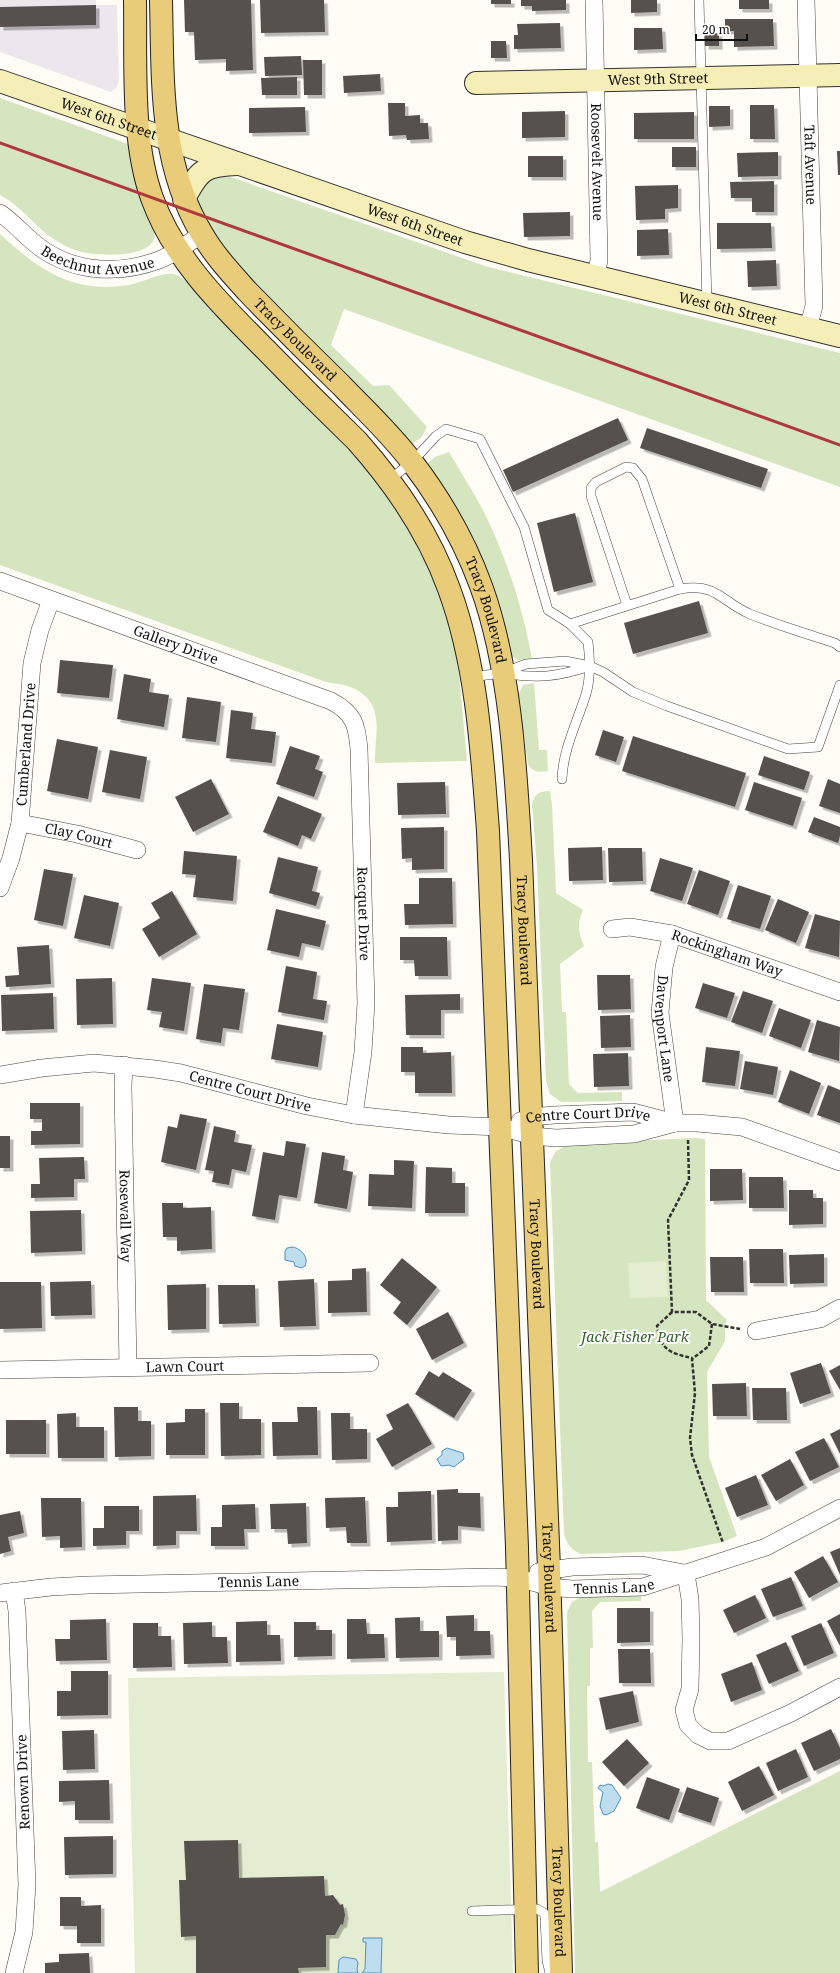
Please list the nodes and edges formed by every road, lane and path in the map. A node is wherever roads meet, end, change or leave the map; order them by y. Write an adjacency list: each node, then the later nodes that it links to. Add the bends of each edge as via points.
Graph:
1 (135, 0): 12 (main road, Tracy Boulevard)
2 (161, 0): 13 (main road, Tracy Boulevard, via 164,108)
3 (594, 0): 10 (street, Roosevelt Avenue)
4 (699, 0): 8 (lane)
5 (806, 0): 6 (street, Taft Avenue)
6 (808, 75): 7 (street, West 9th Street); 8 (street, West 9th Street); 21 (street, Taft Avenue, via 814,306)
7 (840, 75)
8 (702, 79): 10 (street, West 9th Street); 20 (lane)
9 (0, 81): 12 (street, West 6th Street)
10 (596, 81): 11 (street, West 9th Street); 19 (street, Roosevelt Avenue)
11 (476, 83)
12 (139, 129): 13 (street, West 6th Street); 18 (main road, Tracy Boulevard, via 142,158 152,198 162,223)
13 (168, 138): 14 (street, West 6th Street); 15 (main road, Tracy Boulevard)
14 (243, 164): 15 (street, via 220,164 208,168 195,177); 19 (street, West 6th Street, via 465,242)
15 (184, 199): 17 (main road, Tracy Boulevard)
16 (0, 213): 18 (street, Beechnut Avenue, via 50,254 86,268 122,269 160,259)
17 (202, 234): 18 (street, Beechnut Avenue); 23 (main road, Tracy Boulevard, via 224,266 247,291 373,418)
18 (178, 250): 24 (main road, Tracy Boulevard, via 207,289 356,441)
19 (596, 276): 20 (street, West 6th Street)
20 (707, 304): 21 (street, West 6th Street)
21 (808, 328): 22 (street, West 6th Street)
22 (840, 336)
23 (412, 462): 24 (lane); 29 (lane, via 446,429 480,439 524,527 548,610); 32 (main road, Tracy Boulevard, via 441,504 469,556 488,609)
24 (390, 480): 33 (main road, Tracy Boulevard, via 422,529 449,589 460,621)
25 (0, 581): 27 (street, Gallery Drive)
26 (680, 589): 28 (lane); 28 (lane, via 642,479 633,468 626,467 596,482 591,488 591,496); 30 (lane, via 696,586 712,590 749,613)
27 (51, 600): 35 (street, Gallery Drive, via 331,701); 37 (street, Cumberland Drive, via 32,663)
28 (627, 605): 29 (lane)
29 (570, 624): 31 (lane, via 588,642)
30 (840, 647)
31 (590, 666): 32 (lane, via 566,674 528,678); 32 (lane, via 565,661 526,664); 34 (lane, via 633,692 788,749 818,747); 36 (lane, via 586,693 566,751)
32 (502, 673): 33 (lane); 48 (main road, Tracy Boulevard, via 518,805)
33 (471, 677): 47 (main road, Tracy Boulevard, via 488,824)
34 (840, 685)
35 (349, 714): 45 (street, Racquet Drive, via 357,729 359,749 366,1003 363,1052)
36 (562, 779)
37 (20, 823): 38 (street, Clay Court, via 77,834); 39 (street, Cumberland Drive)
38 (137, 850)
39 (0, 888)
40 (612, 929): 41 (street, Rockingham Way, via 630,927)
41 (672, 934): 42 (street, Rockingham Way); 46 (street, Davenport Lane, via 664,967 660,1012)
42 (840, 992)
43 (124, 1065): 44 (street, Centre Court Drive, via 79,1065); 45 (street, Centre Court Drive, via 181,1073 300,1105); 57 (street, Rosewall Way)
44 (0, 1075)
45 (354, 1115): 47 (street, Centre Court Drive)
46 (682, 1123): 48 (street, Centre Court Drive, via 633,1112); 48 (street, Centre Court Drive, via 634,1134 556,1138); 49 (street, Centre Court Drive, via 742,1127); 51 (path, via 689,1180 668,1220)
47 (500, 1127): 48 (street, Centre Court Drive); 62 (main road, Tracy Boulevard)
48 (532, 1127): 63 (main road, Tracy Boulevard)
49 (840, 1162)
50 (840, 1308): 54 (street, via 820,1319)
51 (672, 1312): 52 (path, via 696,1312); 55 (path, via 657,1326 659,1341 673,1354)
52 (712, 1324): 53 (path); 55 (path, via 708,1346)
53 (725, 1327)
54 (756, 1331)
55 (692, 1358): 60 (path, via 695,1394 690,1438 692,1455)
56 (370, 1363): 57 (street, Lawn Court)
57 (128, 1367): 58 (street, Lawn Court)
58 (0, 1370)
59 (840, 1508): 61 (street, Tennis Lane, via 766,1547)
60 (723, 1542)
61 (686, 1574): 63 (street, Tennis Lane, via 642,1565 572,1567); 63 (street, Tennis Lane, via 643,1587 572,1589); 65 (street, via 690,1599 691,1638 690,1689 684,1710 688,1725 698,1735 710,1741 728,1741 791,1713)
62 (518, 1578): 63 (street, Tennis Lane); 64 (street, Tennis Lane, via 96,1585); 66 (main road, Tracy Boulevard)
63 (549, 1578): 71 (main road, Tracy Boulevard)
64 (7, 1592): 68 (street, Renown Drive, via 17,1619 27,1885 24,1932)
65 (840, 1687)
66 (525, 1909): 67 (lane); 69 (main road, Tracy Boulevard); 70 (lane, Tracy Boulevard, via 537,1909 544,1913)
67 (472, 1911)
68 (14, 1973)
69 (527, 1973)
70 (550, 1973)
71 (561, 1973)

